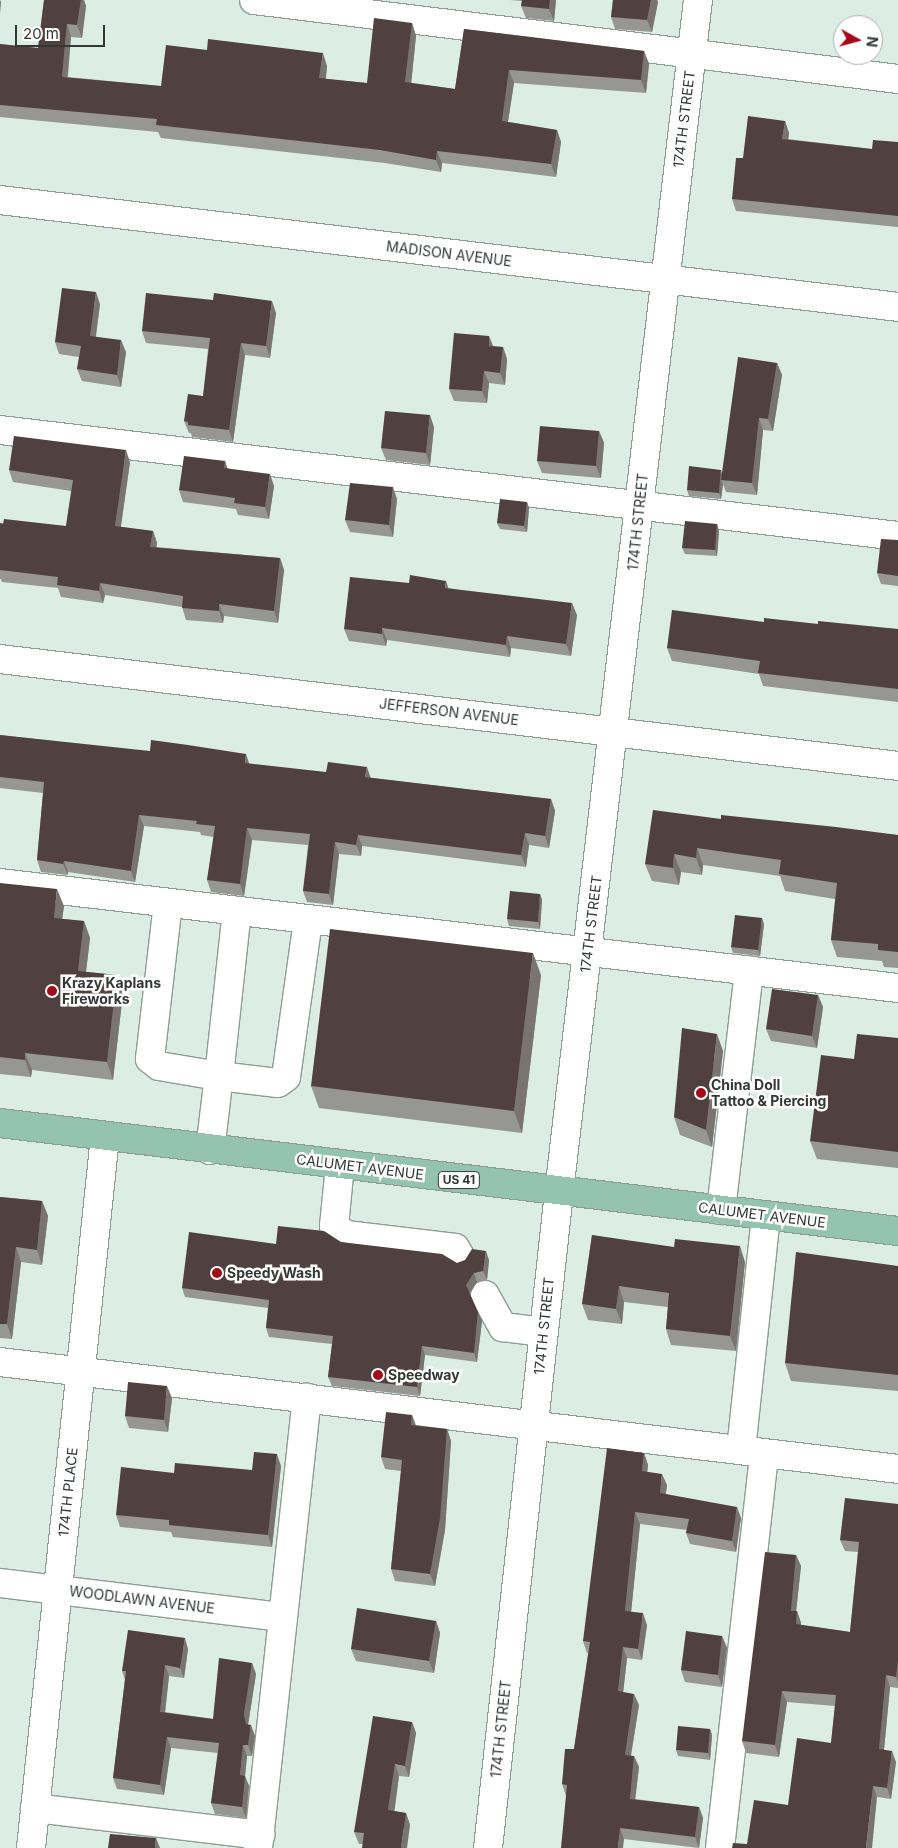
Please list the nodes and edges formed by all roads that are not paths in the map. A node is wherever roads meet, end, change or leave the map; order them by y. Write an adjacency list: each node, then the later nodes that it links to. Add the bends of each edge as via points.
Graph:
1 (254, 0): 3 (street)
2 (698, 0): 3 (street, 174TH STREET)
3 (692, 54): 4 (street); 6 (street, 174TH STREET)
4 (898, 78)
5 (0, 200): 6 (street, MADISON AVENUE)
6 (665, 280): 7 (street, MADISON AVENUE); 9 (street, 174TH STREET)
7 (898, 307)
8 (0, 430): 9 (street)
9 (640, 507): 10 (street); 12 (street, 174TH STREET)
10 (898, 536)
11 (0, 659): 12 (street, JEFFERSON AVENUE)
12 (614, 732): 13 (street, JEFFERSON AVENUE); 18 (street, 174TH STREET)
13 (898, 766)
14 (0, 883): 15 (street)
15 (168, 903): 16 (street); 21 (street, via 150,1059 159,1066)
16 (237, 916): 17 (street); 21 (street)
17 (308, 920): 18 (street); 21 (street, via 286,1077 278,1083)
18 (588, 953): 19 (street); 27 (street, 174TH STREET)
19 (749, 971): 20 (street); 28 (street)
20 (898, 988)
21 (219, 1076): 25 (street)
22 (0, 1123): 23 (street); 24 (main road, CALUMET AVENUE / US 41)
23 (0, 1130)
24 (105, 1137): 25 (main road, CALUMET AVENUE / US 41); 35 (street, 174TH PLACE)
25 (210, 1150): 26 (main road, CALUMET AVENUE / US 41)
26 (340, 1165): 27 (main road, CALUMET AVENUE / US 41); 31 (street, via 334,1226 346,1235 455,1248)
27 (559, 1192): 28 (main road, CALUMET AVENUE / US 41); 33 (street, 174TH STREET)
28 (721, 1210): 29 (main road, CALUMET AVENUE / US 41)
29 (766, 1216): 30 (main road, CALUMET AVENUE / US 41); 38 (street)
30 (898, 1232)
31 (460, 1256)
32 (485, 1296): 33 (street, via 503,1327)
33 (544, 1332): 37 (street, 174TH STREET)
34 (0, 1362): 35 (street)
35 (81, 1371): 36 (street); 41 (street, 174TH PLACE)
36 (307, 1398): 37 (street); 42 (street)
37 (534, 1426): 38 (street); 46 (street, 174TH STREET)
38 (752, 1452): 39 (street); 47 (street)
39 (898, 1469)
40 (0, 1583): 41 (street, WOODLAWN AVENUE)
41 (58, 1589): 42 (street, WOODLAWN AVENUE); 43 (street, 174TH PLACE)
42 (283, 1617): 44 (street)
43 (35, 1808): 44 (street); 45 (street, 174TH PLACE)
44 (259, 1841)
45 (31, 1848)
46 (488, 1848)
47 (720, 1848)

